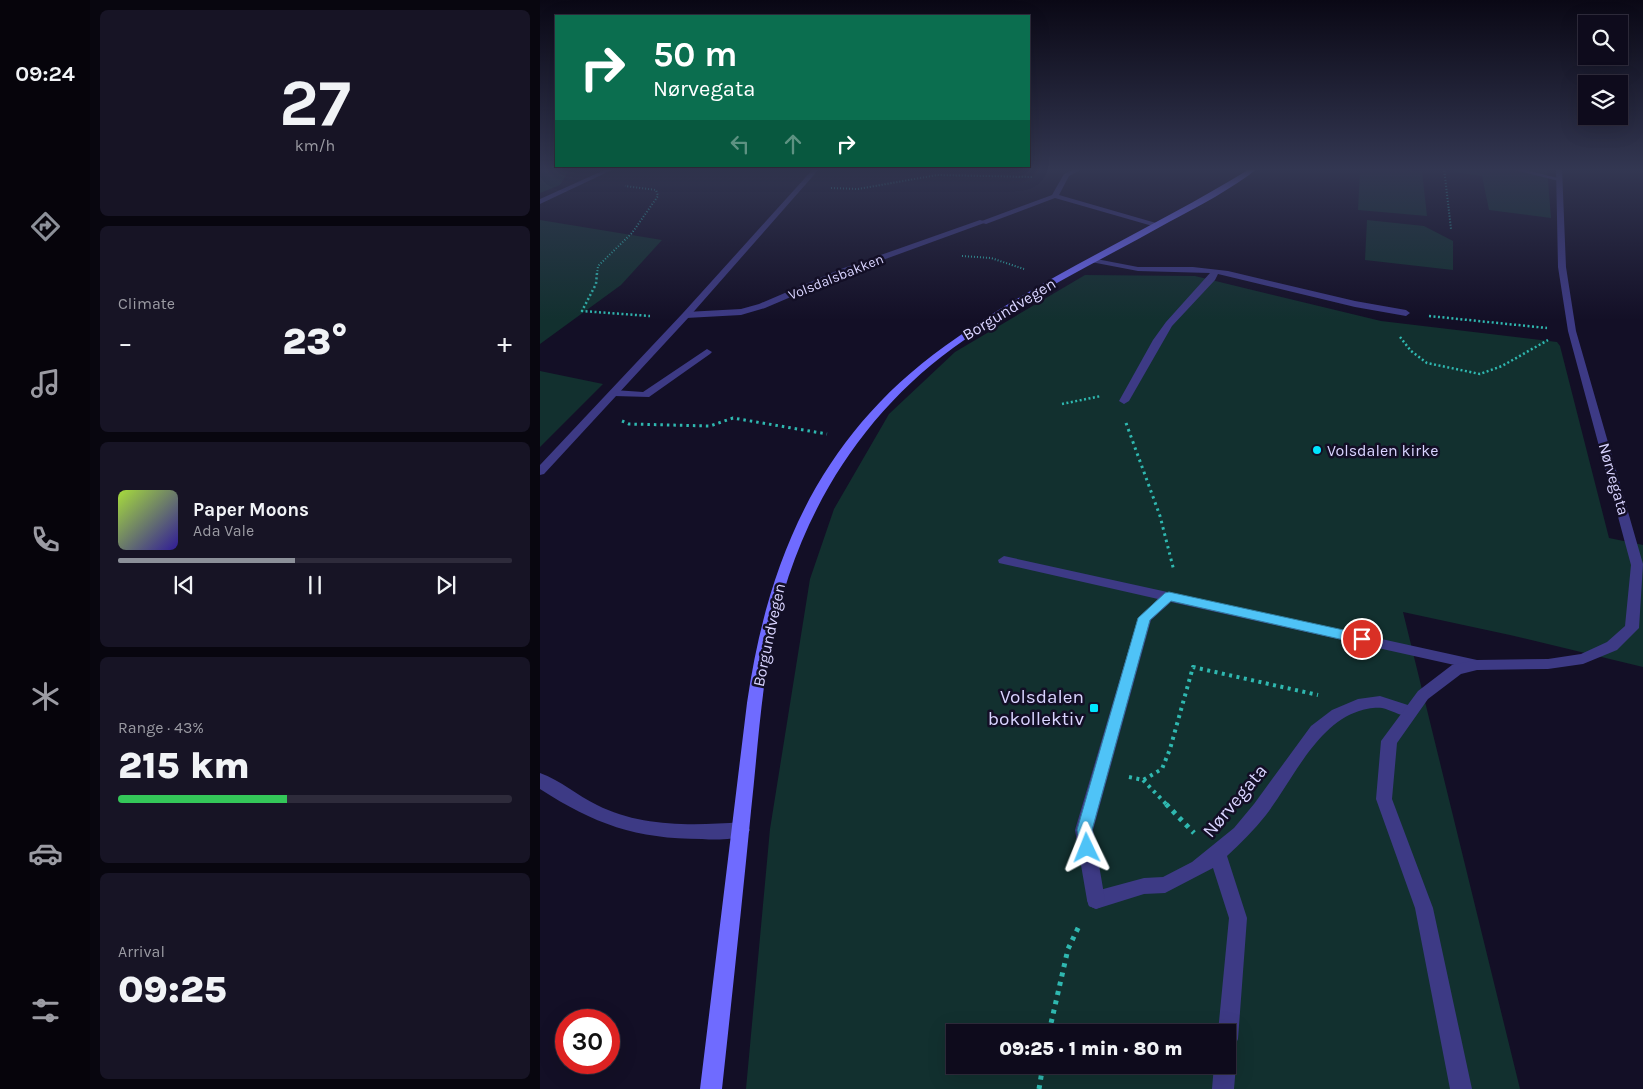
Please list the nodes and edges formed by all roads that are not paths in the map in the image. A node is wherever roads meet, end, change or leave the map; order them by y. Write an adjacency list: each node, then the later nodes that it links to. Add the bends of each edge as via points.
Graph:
1 (772, 219): 10 (street)
2 (992, 219): 10 (street, Volsdalsbakken, via 844,271 762,306 741,312)
3 (1137, 219): 6 (street)
4 (1169, 219): 6 (main road, Borgundvegen)
5 (1560, 219): 17 (street, Nørvegata, via 1562,267 1572,331 1637,565 1632,628 1612,646 1583,659 1548,664)
6 (1159, 225): 7 (main road, Borgundvegen)
7 (1094, 260): 8 (street, via 1138,269); 20 (main road, Borgundvegen, via 975,329 916,372 863,428 830,473 801,528 774,600 759,675)
8 (1214, 271): 9 (street); 13 (street, via 1212,278 1158,340)
9 (1406, 314)
10 (686, 315): 12 (street)
11 (707, 352): 12 (street, via 645,395)
12 (614, 393): 14 (street)
13 (1127, 397)
14 (540, 472)
15 (1004, 560): 16 (street, Nørvegata)
16 (1169, 596): 17 (street, Nørvegata); 21 (street, Nørvegata, via 1145,618 1084,830 1096,900 1144,886 1165,885)
17 (1477, 664): 18 (street, Nørvegata, via 1457,669 1440,680)
18 (1409, 711): 21 (street, Nørvegata, via 1380,702 1358,705 1337,714 1317,730 1260,809); 26 (street, Nørvegata, via 1389,741 1384,799 1424,908)
19 (540, 780): 20 (street, via 573,801 610,818 650,828 709,833)
20 (741, 830): 24 (main road, Borgundvegen)
21 (1217, 854): 22 (street, via 1238,918)
22 (1229, 1024)
23 (1224, 1074): 25 (street)
24 (711, 1089)
25 (1223, 1089)
26 (1461, 1089)

